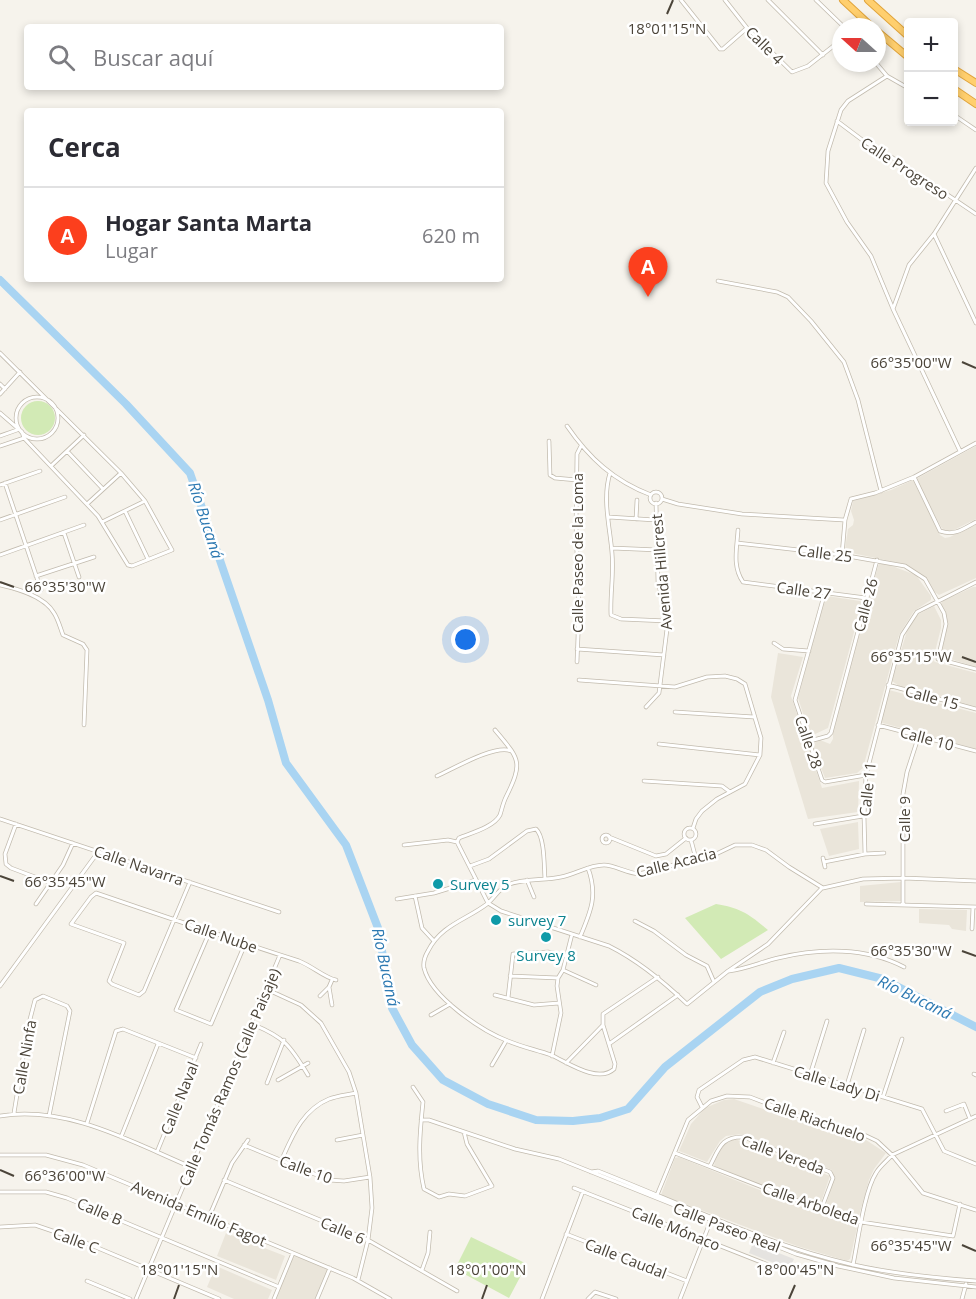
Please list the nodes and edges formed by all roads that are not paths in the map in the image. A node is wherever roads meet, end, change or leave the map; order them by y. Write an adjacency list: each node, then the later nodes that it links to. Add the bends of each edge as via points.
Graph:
1 (681, 0): 9 (street, via 720,49)
2 (725, 0): 9 (street, Calle 4)
3 (768, 0): 14 (street)
4 (816, 0): 7 (street)
5 (843, 0): 8 (highway)
6 (868, 0): 10 (highway)
7 (835, 18)
8 (862, 18)
9 (747, 27): 14 (street, Calle 4, via 792,72)
10 (904, 32)
11 (886, 38): 13 (highway)
12 (832, 48): 14 (street, Calle 4)
13 (904, 53)
14 (823, 55)
15 (884, 72): 17 (street)
16 (958, 72): 18 (highway)
17 (887, 76): 19 (street); 23 (street, via 848,101)
18 (976, 83)
19 (904, 85)
20 (958, 92): 21 (highway)
21 (976, 104)
22 (958, 118): 24 (street)
23 (837, 121): 26 (street, Calle Progreso); 30 (street, via 828,151 826,183 871,256)
24 (976, 130)
25 (976, 168): 26 (street)
26 (955, 200): 27 (street, Calle Progreso); 28 (street)
27 (976, 214)
28 (934, 234): 30 (street, via 909,266); 31 (street)
29 (718, 281): 60 (street, via 788,297 844,362)
30 (894, 309): 50 (street)
31 (976, 323)
32 (0, 353): 33 (street)
33 (20, 372): 35 (street); 37 (street)
34 (0, 384): 35 (street)
35 (5, 389): 36 (street)
36 (0, 394)
37 (53, 404): 41 (street, via 58,419 51,434 36,439); 41 (street, via 38,397 23,403 16,417); 42 (street)
38 (0, 413): 40 (street)
39 (567, 426): 48 (street)
40 (17, 430): 41 (street); 43 (street)
41 (22, 432): 44 (street)
42 (84, 435): 49 (street); 53 (street)
43 (0, 436)
44 (24, 438): 47 (street); 51 (street)
45 (549, 441): 56 (street, via 550,475)
46 (976, 443): 50 (street)
47 (0, 446)
48 (581, 446): 54 (street); 56 (street, Calle Paseo de la Loma, via 577,454)
49 (67, 451): 51 (street); 59 (street)
50 (960, 451): 55 (street)
51 (51, 466): 67 (street)
52 (40, 471): 57 (street)
53 (121, 473): 59 (street); 65 (street)
54 (610, 473): 61 (street); 70 (street)
55 (914, 477): 60 (street); 76 (street, via 940,531 955,534)
56 (577, 480): 100 (street, Calle Paseo de la Loma)
57 (5, 483): 58 (street); 69 (street)
58 (0, 485)
59 (103, 489): 67 (street)
60 (881, 491): 74 (street, via 851,499)
61 (651, 495): 63 (street, via 658,492); 66 (street, via 651,501)
62 (65, 497): 69 (street)
63 (662, 499): 66 (street); 74 (street, via 742,514)
64 (637, 500): 71 (street)
65 (145, 501): 68 (street); 87 (street, via 171,550)
66 (656, 503): 73 (street, Avenida Hillcrest)
67 (87, 504): 75 (street)
68 (125, 511): 75 (street); 87 (street)
69 (16, 514): 72 (street); 81 (street)
70 (609, 517): 71 (street); 82 (street)
71 (636, 519): 73 (street)
72 (0, 520)
73 (656, 520): 83 (street, Avenida Hillcrest)
74 (845, 520): 85 (street)
75 (102, 522): 87 (street, via 128,565)
76 (976, 522)
77 (84, 525): 79 (street)
78 (738, 530): 80 (street)
79 (64, 532): 81 (street); 89 (street)
80 (737, 543): 85 (street, Calle 25); 95 (street, Calle 27, via 735,562 743,582)
81 (26, 546): 84 (street); 90 (street)
82 (612, 548): 83 (street); 98 (street, via 612,615 621,619)
83 (658, 550): 98 (street, Avenida Hillcrest, via 658,582)
84 (0, 555)
85 (842, 555): 88 (street, Calle 25)
86 (94, 557): 89 (street)
87 (148, 560)
88 (877, 560): 96 (street, Calle 26); 97 (street, Calle 25, via 905,567 925,579)
89 (75, 564): 90 (street); 91 (street)
90 (36, 576): 94 (street)
91 (79, 577)
92 (976, 582): 97 (street, Calle 11)
93 (0, 585): 113 (street, via 42,601 53,610 63,635 87,650)
94 (41, 590)
95 (825, 592): 96 (street, Calle 27); 101 (street, Calle 28)
96 (866, 598): 116 (street, Calle 26, via 831,732)
97 (936, 601): 104 (street, Calle 25, via 946,624 938,659); 106 (street, Calle 11, via 917,612 906,626)
98 (668, 621): 102 (street, Avenida Hillcrest)
99 (774, 642): 101 (street, via 783,649)
100 (577, 649): 102 (street); 103 (street, Calle Paseo de la Loma)
101 (809, 651): 116 (street, Calle 28, via 795,700)
102 (664, 655): 107 (street, Avenida Hillcrest)
103 (577, 662)
104 (976, 669)
105 (579, 680): 107 (street)
106 (888, 685): 109 (street, Calle 15); 112 (street, Calle 11)
107 (660, 687): 108 (street, Avenida Hillcrest); 111 (street, via 675,687 707,677 737,678 745,684)
108 (646, 707)
109 (976, 709)
110 (675, 712): 111 (street)
111 (755, 717): 120 (street, via 761,738)
112 (878, 724): 115 (street, Calle 10); 121 (street, Calle 11)
113 (84, 725)
114 (495, 730): 118 (street)
115 (919, 735): 119 (street, Calle 10); 143 (street, Calle 9, via 903,794)
116 (810, 741): 121 (street, Calle 28, via 825,782)
117 (659, 744): 120 (street)
118 (512, 751): 122 (street, via 480,756); 133 (street, via 517,775 499,817)
119 (976, 751)
120 (760, 755): 124 (street, via 745,784)
121 (866, 775): 125 (street, Calle 11)
122 (437, 776)
123 (644, 781): 124 (street, via 722,786)
124 (730, 792): 129 (street, via 702,811)
125 (864, 816): 128 (street); 137 (street, Calle 11)
126 (0, 819): 127 (street, Calle Navarra)
127 (16, 824): 134 (street, Calle Navarra); 149 (street, via 5,854 6,864)
128 (815, 825)
129 (693, 828): 131 (street, via 686,830); 132 (street, via 696,834)
130 (609, 837): 131 (street, via 656,856 666,854)
131 (686, 838): 132 (street)
132 (691, 840): 139 (street)
133 (457, 842): 135 (street); 141 (street)
134 (73, 843): 136 (street, Calle Navarra); 149 (street)
135 (404, 845)
136 (99, 852): 148 (street, Calle Navarra); 176 (street)
137 (865, 854): 138 (street); 140 (street)
138 (884, 854)
139 (696, 859): 142 (street, Calle Acacia, via 639,874 606,865); 150 (street, Calle Acacia, via 735,845 752,845 766,850)
140 (824, 862)
141 (470, 866): 144 (street, via 489,859 527,831 536,829 541,835); 145 (street)
142 (588, 867): 144 (street, Calle Acacia); 165 (street, via 594,896)
143 (904, 878): 147 (street); 150 (street, via 863,879); 157 (street, Calle 9)
144 (545, 879): 146 (street, Calle Acacia)
145 (476, 880): 151 (street); 154 (street)
146 (527, 880): 152 (street); 154 (street, Calle Acacia, via 506,886)
147 (976, 881)
148 (190, 882): 159 (street, Calle Navarra); 160 (street)
149 (51, 883): 155 (street)
150 (822, 888): 172 (street, via 768,944)
151 (415, 896): 153 (street); 166 (street, via 422,928)
152 (534, 897)
153 (397, 899)
154 (488, 903): 164 (street, via 501,911); 166 (street, Calle Acacia)
155 (36, 904)
156 (866, 904): 157 (street)
157 (903, 904): 158 (street)
158 (975, 907): 162 (street)
159 (279, 912)
160 (174, 919): 160 (street, Calle Nube, via 96,893 71,924 124,943 109,981 139,995 144,992); 163 (street, Calle Nube)
161 (635, 921): 177 (street, via 707,966)
162 (972, 929)
163 (210, 931): 167 (street, Calle Nube); 167 (street, via 176,1010 211,1024)
164 (572, 934): 165 (street); 169 (street)
165 (580, 936): 174 (street, via 625,954)
166 (433, 940): 187 (street, via 424,958 424,968)
167 (245, 943): 168 (street, Calle Nube)
168 (280, 955): 180 (street, Calle Nube, via 334,980); 181 (street, Calle Tomás Ramos (Calle Paisaje))
169 (567, 956): 171 (street); 173 (street, via 548,952 516,954 511,957)
170 (904, 967): 172 (street, via 871,954 840,951 801,953 745,970)
171 (563, 970): 175 (street); 178 (street)
172 (728, 971): 177 (street)
173 (510, 976): 175 (street); 185 (street)
174 (658, 977): 183 (street); 192 (street, via 603,1014)
175 (558, 978): 186 (street)
176 (2, 979): 179 (street)
177 (714, 982): 183 (street, via 687,1004)
178 (596, 985)
179 (0, 986)
180 (329, 987): 184 (street); 188 (street)
181 (266, 989): 190 (street, Calle Tomás Ramos (Calle Paisaje)); 216 (street, via 300,1005 321,1023 349,1072)
182 (495, 995): 185 (street)
183 (678, 995): 202 (street)
184 (320, 996)
185 (508, 998): 186 (street, via 534,1005)
186 (560, 1003): 203 (street)
187 (450, 1004): 189 (street); 199 (street)
188 (332, 1005)
189 (431, 1015)
190 (252, 1024): 198 (street); 241 (street, Calle Tomás Ramos (Calle Paisaje))
191 (821, 1024): 211 (street, via 827,1023)
192 (603, 1025): 202 (street); 206 (street)
193 (864, 1030): 214 (street)
194 (784, 1032): 196 (street)
195 (778, 1036): 196 (street)
196 (783, 1037): 207 (street)
197 (902, 1039): 217 (street)
198 (284, 1040): 209 (street); 213 (street)
199 (507, 1041): 203 (street); 208 (street)
200 (158, 1043): 204 (street); 226 (street, via 123,1029 116,1031); 230 (street)
201 (201, 1044): 204 (street, Calle Naval)
202 (609, 1044): 206 (street, via 615,1064 613,1071 580,1070)
203 (552, 1056): 206 (street)
204 (195, 1058): 234 (street, Calle Naval)
205 (308, 1063): 209 (street)
206 (566, 1063)
207 (773, 1063): 211 (street, Calle Lady Di); 218 (street, Calle Lady Di, via 755,1057 743,1060 699,1090 697,1097)
208 (492, 1065)
209 (302, 1066): 210 (street); 212 (street)
210 (308, 1075)
211 (810, 1075): 214 (street, Calle Lady Di)
212 (278, 1080)
213 (267, 1083)
214 (847, 1086): 217 (street, Calle Lady Di)
215 (413, 1087): 225 (street, via 423,1102)
216 (356, 1093): 229 (street); 238 (street, via 329,1099 311,1110 295,1130)
217 (883, 1097): 228 (street, Calle Lady Di, via 922,1109)
218 (702, 1107): 235 (street, via 688,1120); 237 (street, Calle Riachuelo, via 727,1096 750,1097 858,1132 877,1141)
219 (946, 1111): 224 (street, via 964,1104)
220 (14, 1113): 221 (street); 222 (street); 222 (street, Calle Ninfa, via 28,1027 35,1000 43,996 67,1006 69,1014)
221 (0, 1116)
222 (49, 1116): 226 (street)
223 (976, 1116): 224 (street)
224 (970, 1119): 228 (street)
225 (421, 1120): 227 (street, Calle Paseo Real); 227 (street, via 419,1153 424,1189 439,1197 465,1196 492,1186 467,1144)
226 (87, 1123): 230 (street)
227 (464, 1131): 242 (street, Calle Paseo Real, via 559,1159)
228 (937, 1135): 237 (street); 239 (street, Calle Lady Di, via 944,1151)
229 (363, 1136): 232 (street); 243 (street)
230 (121, 1137): 234 (street)
231 (248, 1140): 233 (street)
232 (337, 1140)
233 (244, 1145): 238 (street, Calle 10); 244 (street)
234 (157, 1152): 241 (street)
235 (675, 1153): 240 (street, Calle Arboleda); 248 (street)
236 (0, 1155): 249 (street, Avenida Emilio Fagot, via 46,1155 83,1165)
237 (892, 1155): 250 (street, Calle Riachuelo, via 922,1193); 255 (street, via 875,1174)
238 (281, 1161): 243 (street, Calle 10, via 329,1180)
239 (976, 1164)
240 (710, 1166): 251 (street, Calle Arboleda); 251 (street, Calle Vereda, via 725,1141 744,1137 830,1172 833,1178)
241 (191, 1167): 249 (street, Calle Tomás Ramos (Calle Paisaje))
242 (589, 1172): 248 (street, Calle Paseo Real, via 597,1171); 254 (street, Calle Paseo Real)
243 (370, 1177): 261 (street)
244 (224, 1180): 253 (street); 261 (street, Calle 6)
245 (574, 1188): 246 (street, Calle Mónaco)
246 (583, 1191): 258 (street); 260 (street, Calle Mónaco)
247 (0, 1192): 259 (street, Calle B, via 46,1192)
248 (657, 1195): 254 (street, Calle Paseo Real)
249 (176, 1204): 253 (street, Avenida Emilio Fagot); 259 (street, Calle Tomás Ramos (Calle Paisaje))
250 (960, 1204): 252 (street, Calle Riachuelo); 255 (street, Calle Arboleda, via 952,1236)
251 (822, 1210): 255 (street, Calle Arboleda)
252 (976, 1210)
253 (209, 1217): 262 (street, Avenida Emilio Fagot)
254 (711, 1219): 260 (street); 263 (street, Calle Paseo Real, via 796,1254)
255 (861, 1222): 263 (street)
256 (0, 1227): 266 (street, Calle C, via 35,1225)
257 (430, 1232): 267 (street)
258 (566, 1234): 270 (street, Calle Caudal); 283 (street)
259 (162, 1237): 266 (street, Calle Tomás Ramos (Calle Paisaje)); 274 (street, Calle B)
260 (702, 1238): 265 (street, Calle Mónaco); 270 (street)
261 (369, 1240): 267 (street, Calle 6); 268 (street)
262 (293, 1253): 264 (street, Avenida Emilio Fagot); 274 (street)
263 (853, 1267): 271 (street, Calle Paseo Real); 273 (street, Calle Paseo Real, via 894,1278)
264 (330, 1268): 268 (street, Avenida Emilio Fagot); 281 (street)
265 (776, 1268)
266 (149, 1269): 278 (street, Calle Tomás Ramos (Calle Paisaje)); 279 (street, Calle C)
267 (422, 1270): 276 (street, Calle 6)
268 (358, 1280): 282 (street, Avenida Emilio Fagot)
269 (87, 1281): 277 (street)
270 (687, 1281): 286 (street)
271 (966, 1281): 272 (street, Calle Paseo Real); 273 (street)
272 (976, 1281)
273 (966, 1286): 275 (street, Calle Paseo Real); 287 (street)
274 (279, 1287): 280 (street)
275 (976, 1287)
276 (457, 1291)
277 (130, 1299)
278 (136, 1299)
279 (219, 1299)
280 (274, 1299)
281 (317, 1299)
282 (390, 1299)
283 (542, 1299)
284 (588, 1299): 285 (street, via 595,1292)
285 (616, 1299)
286 (680, 1299)
287 (962, 1299)

